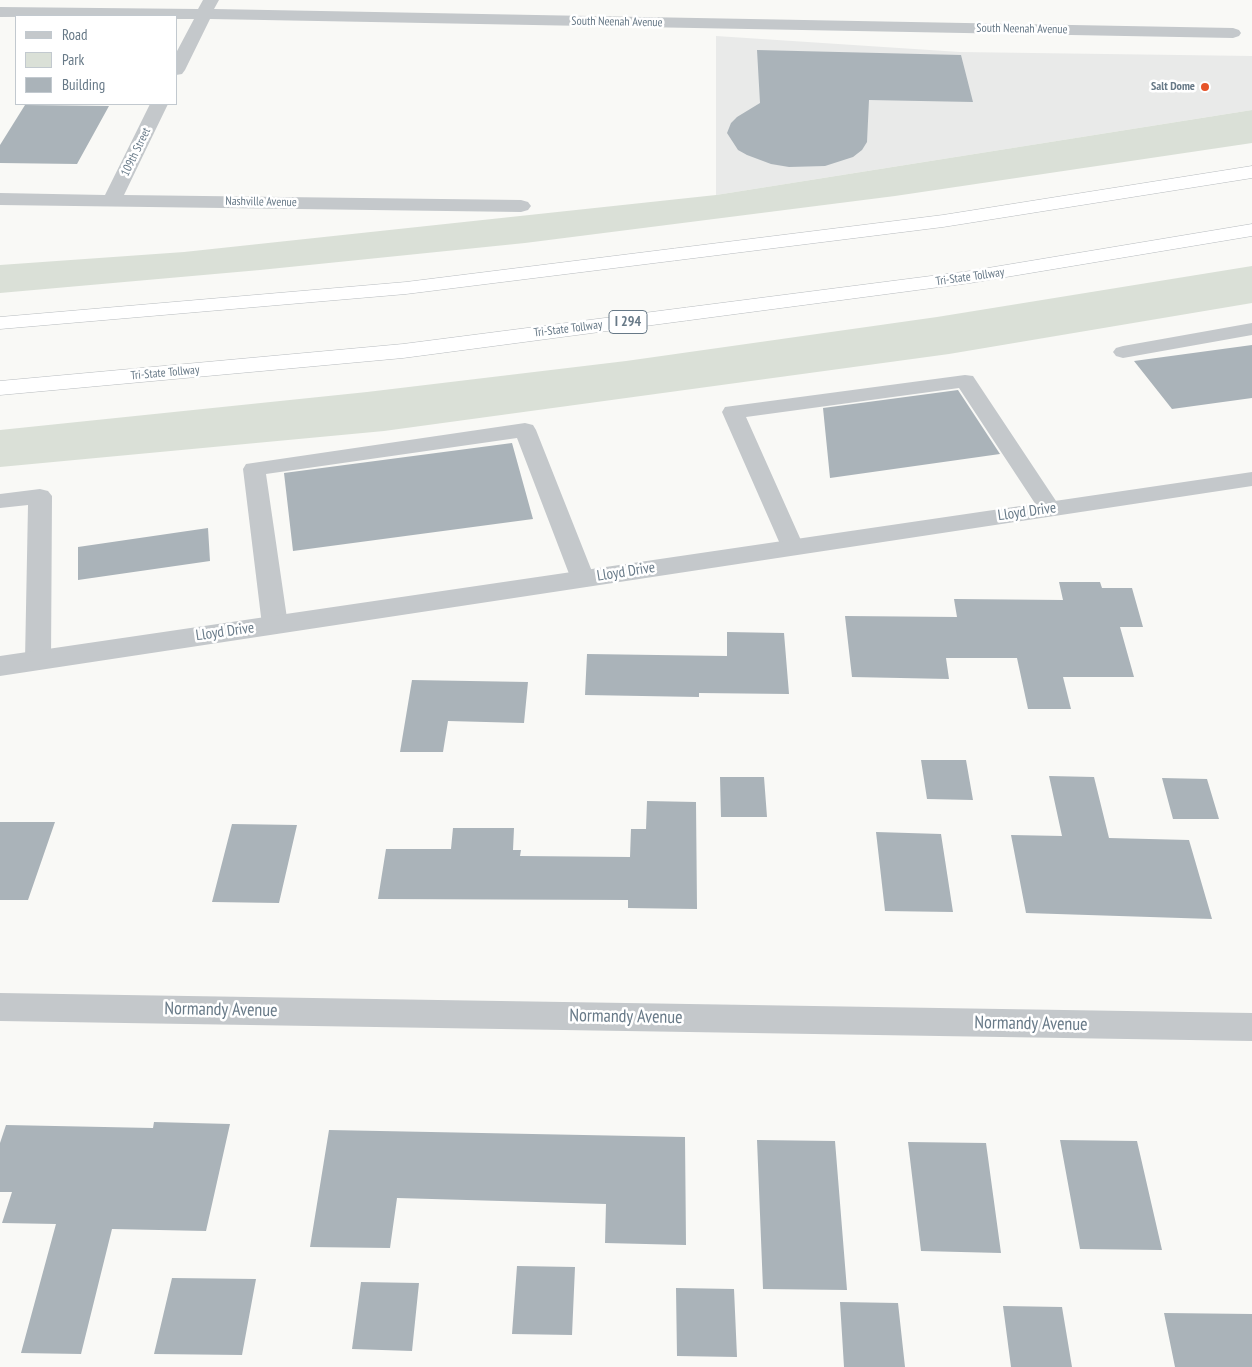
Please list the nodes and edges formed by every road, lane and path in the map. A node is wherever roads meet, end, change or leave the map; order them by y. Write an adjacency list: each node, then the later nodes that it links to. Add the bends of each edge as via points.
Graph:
1 (207, 7): 2 (street, South Neenah Avenue); 3 (street, South Neenah Avenue); 4 (street)
2 (0, 12)
3 (1233, 33)
4 (178, 66)
5 (160, 105): 8 (street, 109th Street)
6 (1252, 172): 11 (highway, via 943,221 416,286)
7 (0, 199): 8 (street, Nashville Avenue)
8 (112, 200): 9 (street, Nashville Avenue)
9 (521, 206)
10 (1252, 230): 14 (highway, Tri-State Tollway / I 294, via 970,277 403,351)
11 (0, 323)
12 (1252, 330): 13 (lane)
13 (1124, 352)
14 (0, 388)
15 (1252, 479): 17 (street, Lloyd Drive)
16 (0, 501): 21 (lane, via 40,496)
17 (1050, 509): 18 (street, Lloyd Drive); 18 (lane, via 965,381 733,412)
18 (792, 547): 19 (street, Lloyd Drive)
19 (583, 579): 20 (street, Lloyd Drive); 20 (lane, via 525,430 254,469)
20 (275, 625): 21 (street, Lloyd Drive)
21 (38, 660): 22 (street, Lloyd Drive)
22 (0, 666)
23 (0, 1007): 24 (street, Normandy Avenue)
24 (1252, 1027)

